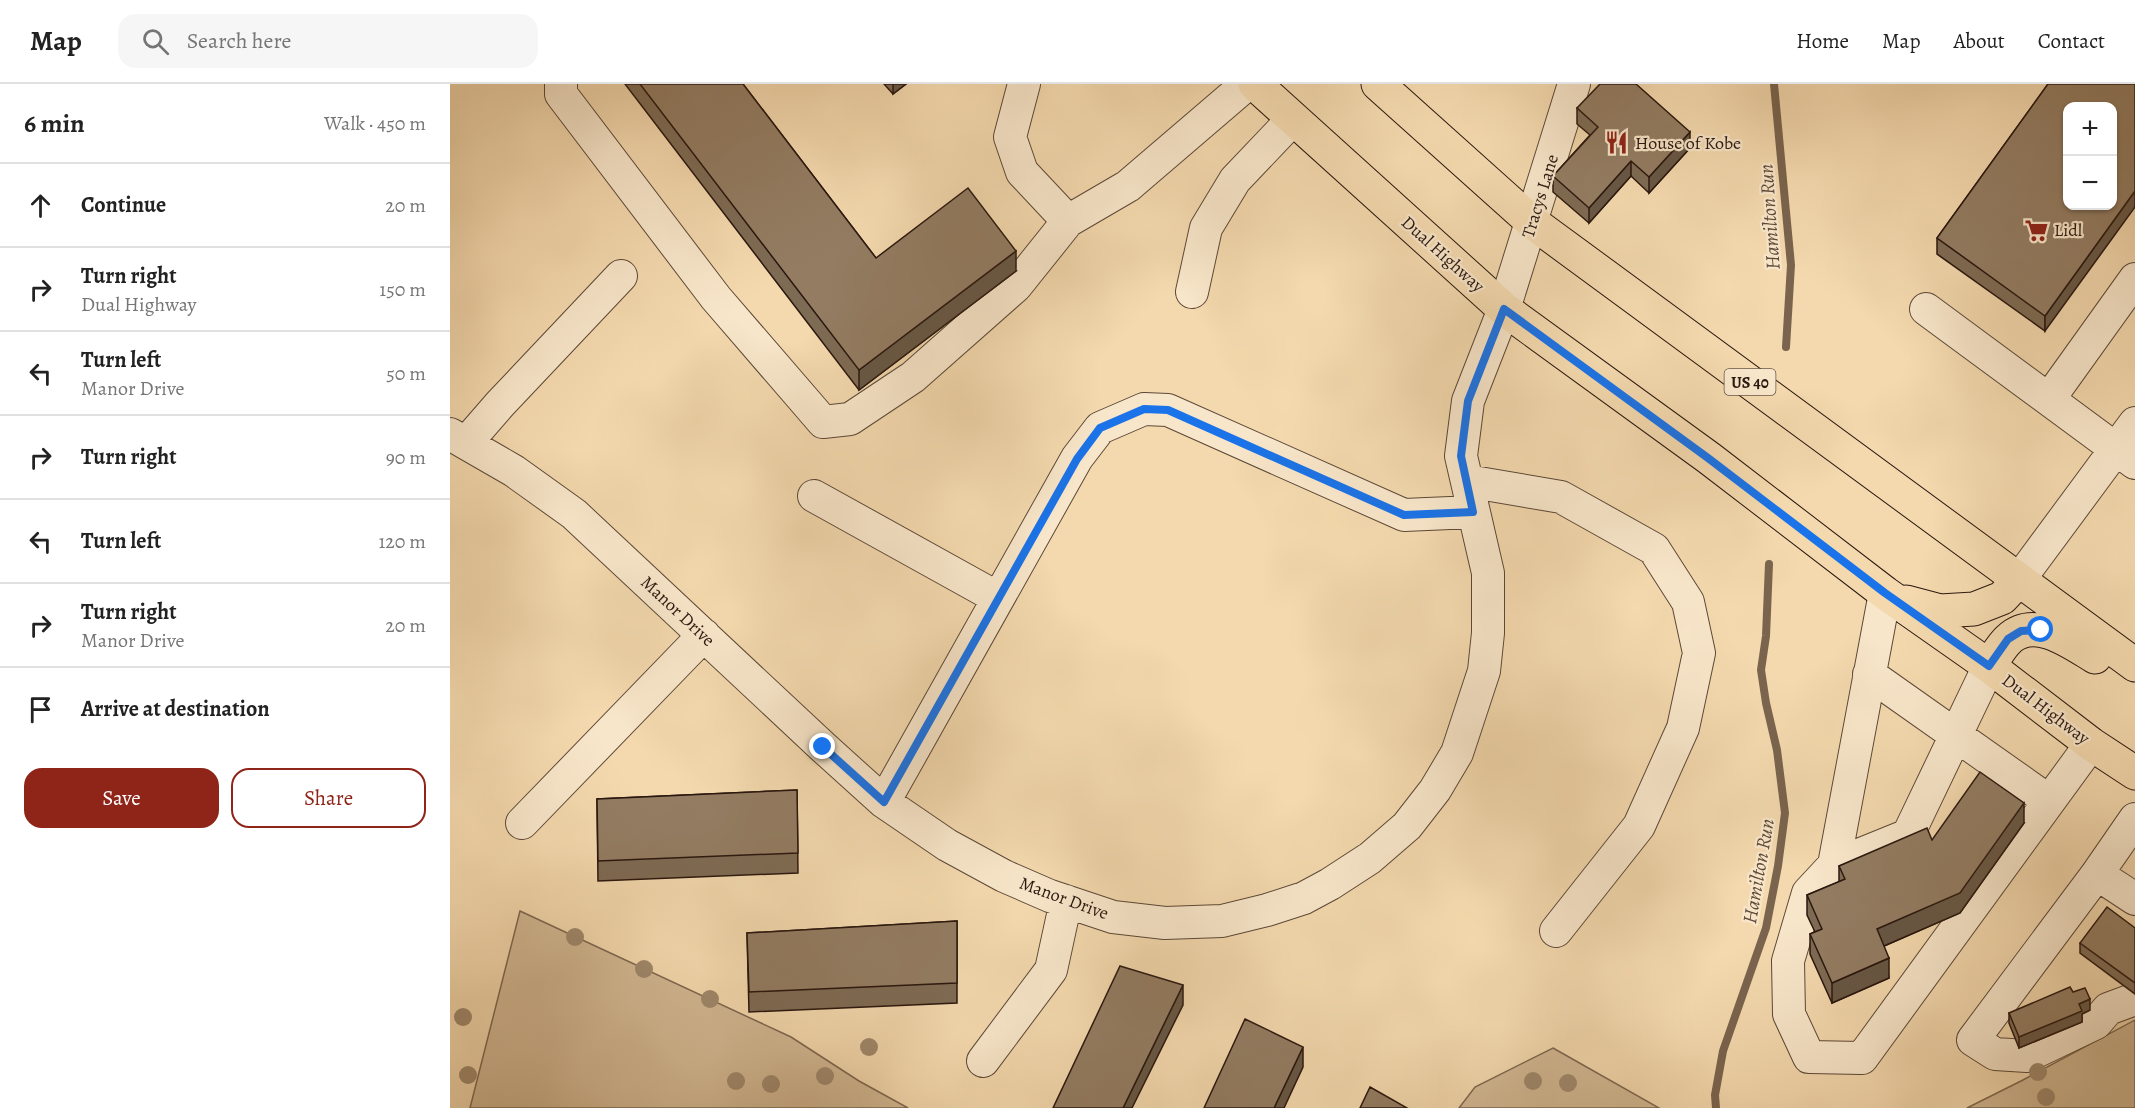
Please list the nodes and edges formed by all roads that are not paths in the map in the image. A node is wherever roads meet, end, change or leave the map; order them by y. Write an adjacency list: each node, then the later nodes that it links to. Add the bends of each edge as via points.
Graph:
1 (561, 84): 8 (street, via 561,94 716,298 823,422 850,419 913,377 1016,286)
2 (1024, 84): 8 (street, via 1010,137 1022,172)
3 (1247, 84): 8 (street, via 1128,186)
4 (1255, 84): 7 (main road, Dual Highway)
5 (1379, 84): 9 (main road, US 40)
6 (1574, 84): 9 (street, Tracys Lane)
7 (1293, 119): 12 (street, via 1234,180 1206,228); 13 (main road, Dual Highway)
8 (1068, 221)
9 (1532, 222): 13 (street, Tracys Lane); 22 (main road, US 40)
10 (621, 276): 17 (street, via 500,404)
11 (2135, 279): 15 (street)
12 (1192, 292)
13 (1504, 309): 19 (street, Manor Drive, via 1468,401 1461,456); 23 (main road, Dual Highway)
14 (1926, 309): 15 (street)
15 (2049, 399): 18 (street)
16 (2135, 423): 18 (street)
17 (459, 438): 25 (street, Manor Drive, via 574,514)
18 (2126, 456): 22 (street)
19 (1467, 481): 21 (street, Manor Drive); 41 (street, via 1561,497 1654,549 1688,602 1699,653 1683,728 1639,826)
20 (814, 496): 24 (street)
21 (1473, 512): 24 (street, via 1404,515 1168,410 1144,409 1100,428 1077,459); 40 (street, Manor Drive, via 1488,573 1484,671 1457,753 1407,826 1370,858 1304,898 1222,921 1165,923 1113,917)
22 (2019, 580): 23 (main road, via 2002,598 1974,609 1940,611); 26 (main road, US 40)
23 (1890, 596): 27 (main road, Dual Highway); 28 (street)
24 (998, 598): 34 (street)
25 (704, 635): 34 (street, Manor Drive); 36 (street)
26 (2135, 665)
27 (1989, 666): 29 (main road, via 2008,639 2021,631 2041,630 2060,636); 30 (street); 31 (main road, Dual Highway)
28 (1869, 674): 30 (street); 37 (street)
29 (2135, 682)
30 (1956, 735): 33 (street); 37 (street, via 1908,835)
31 (2091, 744): 32 (main road, Dual Highway); 33 (street)
32 (2135, 773)
33 (2049, 801): 37 (street, via 1862,1058 1809,1057 1790,1014 1788,961 1808,893)
34 (884, 802): 40 (street, Manor Drive, via 1004,876)
35 (2135, 819): 38 (street)
36 (522, 823)
37 (1834, 865)
38 (2097, 874): 39 (street); 42 (street, via 1973,1040 2005,1045 2027,1056 2096,1023)
39 (2135, 899)
40 (1066, 901): 43 (street, via 1051,970)
41 (1556, 931)
42 (2118, 1001)
43 (983, 1060)

